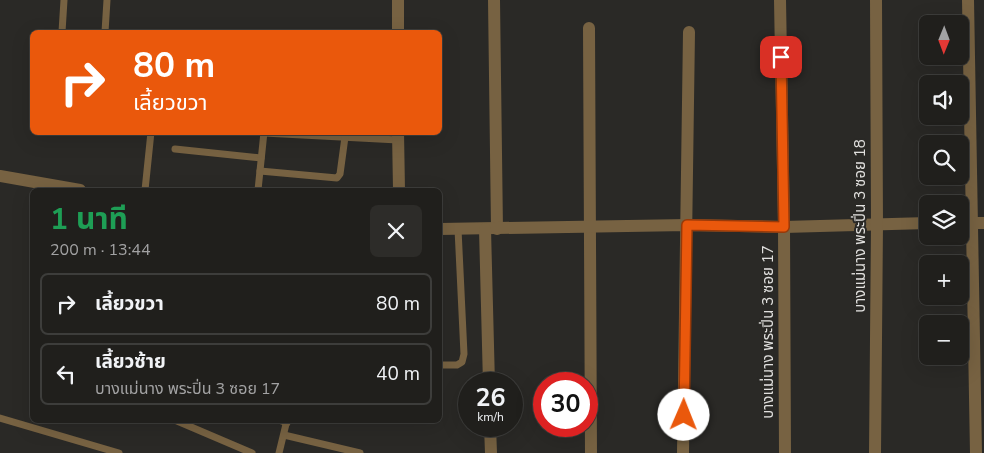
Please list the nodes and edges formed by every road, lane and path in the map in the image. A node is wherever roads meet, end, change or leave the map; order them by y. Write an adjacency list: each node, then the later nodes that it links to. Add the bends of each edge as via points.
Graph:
1 (64, 0): 9 (lane)
2 (107, 0): 10 (lane)
3 (398, 0): 11 (street)
4 (494, 0): 34 (street)
5 (780, 0): 30 (street, บางแม่นาง พระปิ่น 3 ซอย 17)
6 (876, 0): 28 (street, บางแม่นาง พระปิ่น 3 ซอย 18)
7 (968, 0): 27 (street)
8 (590, 28): 31 (street)
9 (62, 30)
10 (105, 30)
11 (398, 30)
12 (688, 32): 29 (street)
13 (151, 135): 23 (lane)
14 (264, 135): 19 (lane)
15 (304, 135): 17 (lane)
16 (398, 136): 17 (lane); 25 (street)
17 (345, 137): 20 (lane, via 337,178)
18 (175, 149): 19 (lane)
19 (262, 158): 20 (lane)
20 (260, 171): 24 (lane)
21 (0, 176): 22 (street)
22 (69, 188)
23 (145, 188)
24 (258, 188)
25 (399, 188)
26 (919, 223): 28 (street)
27 (979, 223): 51 (street)
28 (877, 224): 30 (street); 50 (street, บางแม่นาง พระปิ่น 3 ซอย 18)
29 (687, 225): 30 (street); 31 (street); 48 (street)
30 (784, 227): 49 (street, บางแม่นาง พระปิ่น 3 ซอย 17)
31 (590, 228): 34 (street); 47 (street)
32 (442, 229): 33 (street)
33 (458, 229): 34 (street); 35 (lane, via 464,354 462,362 457,365)
34 (491, 229): 36 (street)
35 (442, 365)
36 (489, 372)
37 (0, 418): 42 (lane)
38 (182, 423): 43 (lane)
39 (287, 423): 40 (lane)
40 (284, 435): 44 (lane); 45 (lane)
41 (490, 437): 46 (street)
42 (119, 453)
43 (252, 453)
44 (279, 453)
45 (360, 453)
46 (491, 453)
47 (590, 453)
48 (683, 453)
49 (785, 453)
50 (875, 453)
51 (976, 453)

